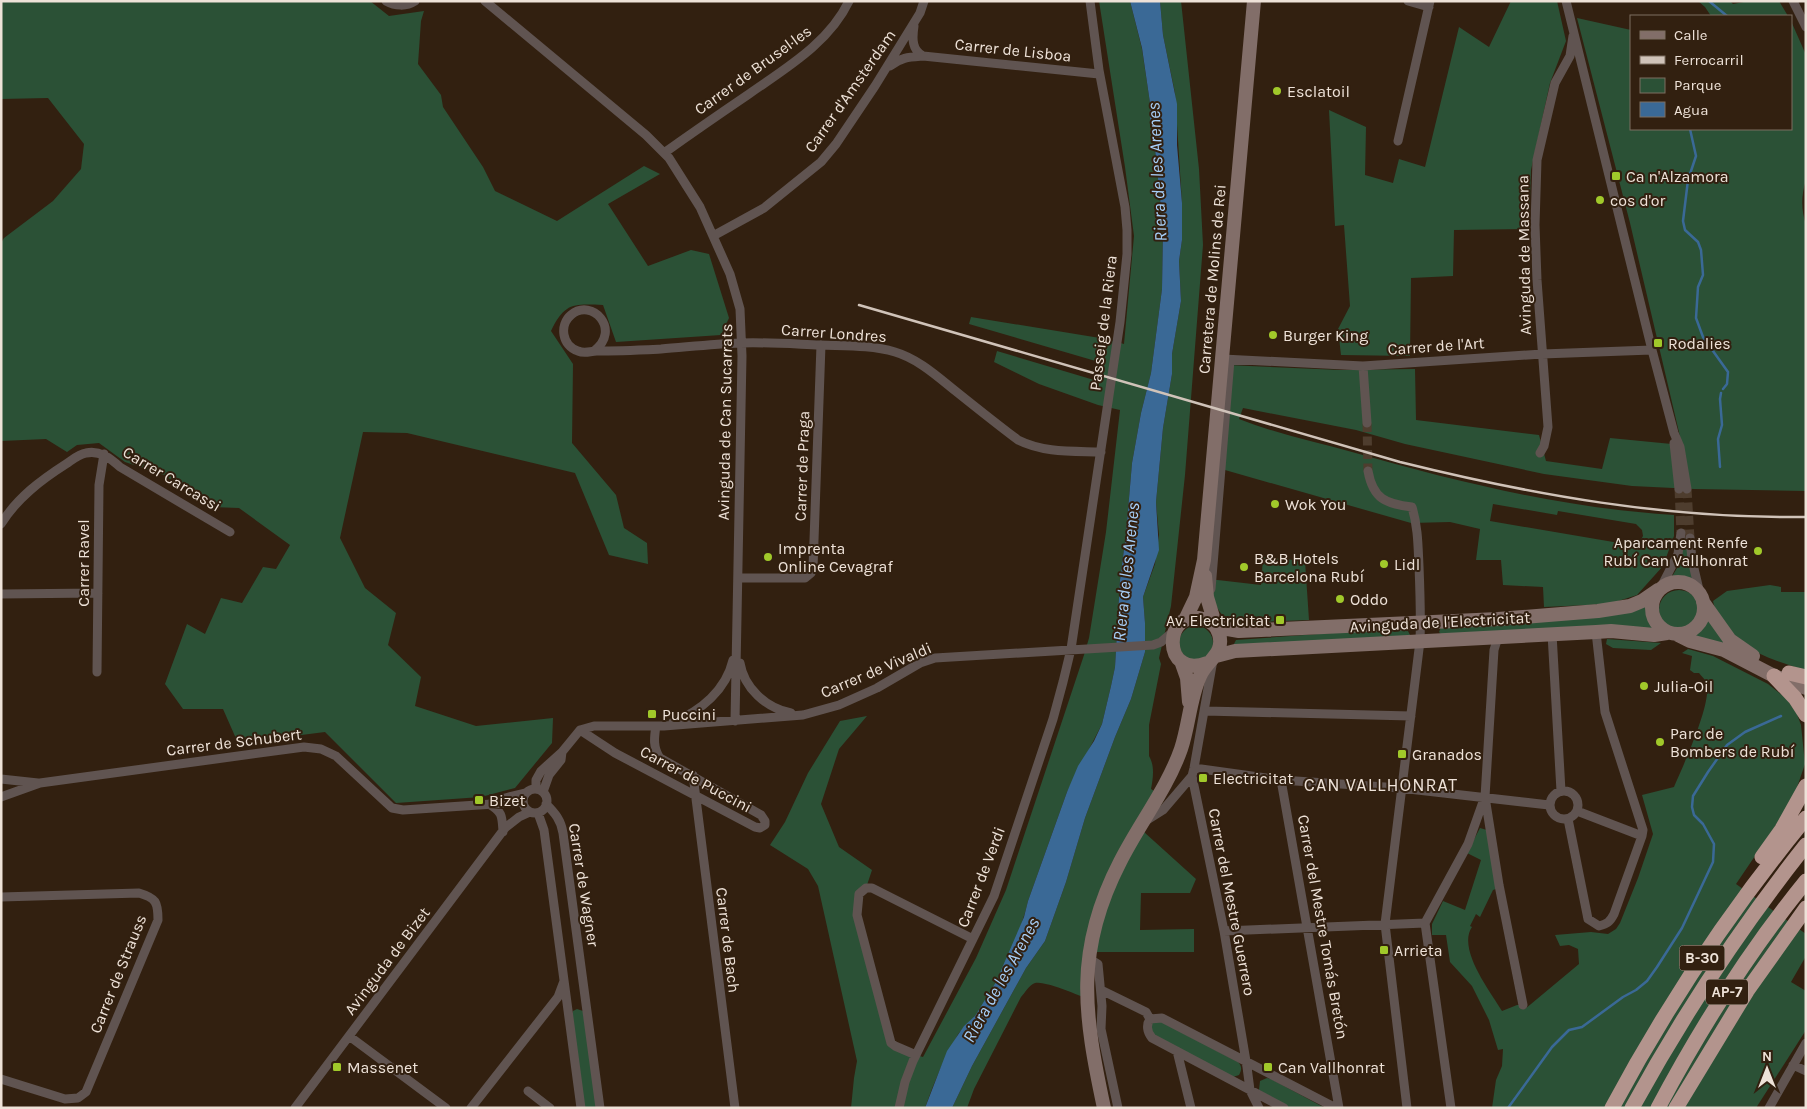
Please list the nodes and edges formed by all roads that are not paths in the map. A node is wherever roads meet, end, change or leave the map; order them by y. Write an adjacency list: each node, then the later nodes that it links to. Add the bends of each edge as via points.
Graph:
1 (386, 1): 2 (street, via 395,6)
2 (415, 1)
3 (485, 1): 19 (street, Avinguda de Can Sucarrats)
4 (849, 1): 19 (street, Carrer de Brusel·les, via 820,41)
5 (924, 1): 12 (street, Carrer d'Amsterdam)
6 (1090, 1): 17 (street, Passeig de la Riera)
7 (1254, 1): 26 (main road, Carretera de Molins de Rei)
8 (1408, 1): 11 (street)
9 (1566, 1): 14 (street)
10 (1792, 1): 13 (street)
11 (1430, 4): 18 (street)
12 (914, 22): 15 (street, via 914,46); 16 (street, Carrer d'Amsterdam)
13 (1806, 27)
14 (1574, 31): 24 (street); 25 (street, Avinguda de Massana, via 1570,56 1555,83 1537,160 1535,226)
15 (923, 56): 16 (street, Carrer de Lisboa, via 897,60); 17 (street, Carrer de Lisboa)
16 (884, 71): 20 (street, Carrer d'Amsterdam, via 821,162 764,208)
17 (1099, 74): 29 (street, Passeig de la Riera, via 1127,230 1120,322)
18 (1398, 141)
19 (664, 153): 20 (street, Avinguda de Can Sucarrats, via 700,207)
20 (713, 236): 21 (street, Avinguda de Can Sucarrats, via 736,291)
21 (742, 343): 22 (street, Carrer Londres); 23 (street, Carrer Londres, via 617,352); 39 (street, Avinguda de Can Sucarrats)
22 (821, 345): 29 (street, Carrer Londres, via 862,346 909,358 930,370 1031,447); 39 (street, Carrer de Praga, via 811,574 804,578)
23 (594, 350): 23 (street, via 606,336 604,321 592,311 581,310 565,322 566,341 580,352)
24 (1652, 350): 25 (street, Carrer de l'Art); 33 (street, via 1674,433)
25 (1542, 354): 27 (street, Carrer de l'Art); 30 (street, Avinguda de Massana, via 1548,427)
26 (1226, 360): 27 (street, Carrer de l'Art); 38 (main road, Carretera de Molins de Rei); 45 (street, Carretera de Molins de Rei, via 1210,596)
27 (1363, 366): 28 (street)
28 (1366, 423)
29 (1101, 452): 55 (street, Passeig de la Riera)
30 (1540, 453)
31 (100, 454): 34 (street, via 85,453 76,457 32,487); 35 (street, Carrer Carcassi); 41 (street, Carrer Ravel)
32 (1368, 471): 46 (street, via 1371,485 1379,497 1391,504 1412,507 1418,538)
33 (1683, 489)
34 (1, 524)
35 (230, 532)
36 (1681, 533): 40 (street, via 1678,554)
37 (1690, 538): 43 (street)
38 (1204, 560): 44 (main road, Carretera de Molins de Rei, via 1196,597); 45 (main road, Carretera de Molins de Rei, via 1207,597)
39 (738, 578): 54 (street, Avinguda de Can Sucarrats)
40 (1659, 590): 43 (main road, via 1668,584 1685,583); 46 (main road, Avinguda de l'Electricitat, via 1642,601 1616,609); 50 (main road, via 1651,605 1652,614 1660,628)
41 (98, 593): 42 (street); 58 (street, Carrer Ravel)
42 (1, 594)
43 (1702, 598): 50 (main road, via 1703,616 1699,625 1693,630); 59 (main road, via 1721,630 1737,647)
44 (1185, 620): 45 (main road, via 1194,618); 47 (main road, Carretera de Molins de Rei)
45 (1215, 622): 46 (main road, Avinguda de l'Electricitat, via 1239,631); 57 (main road, Carretera de Molins de Rei, via 1220,640 1219,652)
46 (1420, 622): 52 (street)
47 (1174, 631): 53 (street); 56 (main road, via 1172,644)
48 (1596, 632): 49 (main road, Avinguda de l'Electricitat); 50 (main road, Avinguda de l'Electricitat); 93 (street, via 1605,712 1643,830)
49 (1552, 634): 51 (main road, Avinguda de l'Electricitat); 79 (street)
50 (1672, 634): 59 (main road, Avinguda de l'Electricitat, via 1724,650)
51 (1498, 636): 52 (main road, Avinguda de l'Electricitat); 82 (street, via 1494,650)
52 (1420, 641): 57 (main road, Avinguda de l'Electricitat, via 1235,651); 67 (street)
53 (1154, 645): 55 (street, Carrer de Vivaldi); 56 (street)
54 (736, 646): 65 (street, Avinguda de Can Sucarrats, via 742,674 760,699 777,710); 68 (street, Avinguda de Can Sucarrats); 69 (street, Avinguda de Can Sucarrats, via 732,664 719,690 709,701)
55 (1071, 649): 65 (street, Carrer de Vivaldi, via 936,658 839,705); 103 (street, Carrer de Verdi, via 1053,719 1002,874)
56 (1179, 658): 57 (main road, via 1194,666); 64 (main road, via 1188,683)
57 (1212, 660): 63 (street, Carrer del Mestre Guerrero); 64 (main road, via 1198,680)
58 (97, 672)
59 (1781, 674): 60 (highway); 61 (main road); 62 (main road); 66 (highway)
60 (1806, 677)
61 (1806, 682)
62 (1806, 688)
63 (1205, 711): 67 (street); 71 (street, Carrer del Mestre Guerrero)
64 (1189, 714): 91 (main road, via 1175,763)
65 (803, 715): 68 (street, Carrer de Vivaldi)
66 (1806, 715)
67 (1411, 716): 77 (street)
68 (736, 721): 69 (street, Carrer de Vivaldi)
69 (660, 726): 70 (street, Carrer de Vivaldi, via 594,726); 72 (street, Carrer de Puccini, via 654,740 655,752 660,758)
70 (580, 730): 78 (street, via 541,771 536,780); 80 (street, Carrer de Puccini)
71 (1193, 772): 74 (street); 91 (street, via 1163,810); 102 (street, Carrer del Mestre Guerrero)
72 (693, 775): 80 (street, Carrer de Bach); 80 (street, Carrer de Puccini, via 760,815 765,825 760,828 754,826)
73 (1, 779): 75 (street, Carrer de Schubert)
74 (1281, 780): 77 (street); 101 (street, Carrer del Mestre Tomás Bretón)
75 (40, 783): 81 (street, Carrer de Schubert); 84 (street, Carrer de Schubert, via 304,747 321,748 336,756 392,808)
76 (1806, 786): 106 (highway, via 1782,829 1706,942)
77 (1400, 788): 82 (street); 99 (street)
78 (539, 791): 83 (street); 85 (street, via 546,796)
79 (1561, 791): 86 (street, via 1553,796); 87 (street, via 1570,792 1575,797)
80 (695, 795): 130 (street, Carrer de Bach)
81 (1, 797)
82 (1485, 797): 86 (street); 98 (street, via 1468,844); 111 (street)
83 (524, 800): 84 (street, Carrer de Schubert, via 505,798 500,803); 88 (street, via 527,810); 92 (street, Avinguda de Bizet)
84 (489, 804): 92 (street, via 501,814)
85 (546, 804): 88 (street); 105 (street, Carrer de Wagner, via 562,824)
86 (1549, 805): 90 (street, via 1557,818)
87 (1577, 811): 90 (street); 93 (street)
88 (534, 812): 92 (street, Avinguda de Bizet, via 519,817); 107 (street, Carrer de Wagner, via 544,830)
89 (1806, 818): 106 (highway, B-30)
90 (1568, 819): 93 (street, via 1588,919 1598,926 1606,924 1614,914)
91 (1141, 824): 104 (main road, via 1106,891)
92 (504, 830): 114 (street, Avinguda de Bizet)
93 (1642, 836)
94 (1806, 845): 141 (highway, AP-7, via 1725,953)
95 (1806, 881): 142 (highway, AP-7, via 1754,950)
96 (1, 897): 121 (street, Carrer de Strauss, via 139,893 156,902 158,920 86,1092 78,1098 65,1099)
97 (1806, 908): 113 (highway)
98 (1425, 923): 99 (street); 139 (street)
99 (1385, 924): 101 (street); 138 (street)
100 (1806, 924): 113 (highway)
101 (1308, 927): 102 (street); 137 (street, Carrer del Mestre Tomás Bretón)
102 (1224, 931): 118 (street, Carrer del Mestre Guerrero)
103 (973, 939): 117 (street, Carrer de Verdi); 117 (street, via 872,888 866,888 859,894 857,915 891,1043)
104 (1088, 958): 108 (street, via 1098,964); 132 (main road, via 1088,1027)
105 (582, 975): 107 (street); 109 (street, Carrer de Wagner)
106 (1688, 978): 140 (highway, B-30)
107 (565, 979): 110 (street, Carrer de Wagner); 126 (street, via 558,997)
108 (1101, 990): 112 (street, via 1146,1012); 133 (street, via 1101,1029)
109 (585, 995): 110 (street); 129 (street, Carrer de Wagner)
110 (567, 998): 128 (street, Carrer de Wagner)
111 (1523, 1005)
112 (1150, 1019): 116 (street, via 1149,1035); 118 (street, via 1162,1018)
113 (1726, 1025): 143 (highway)
114 (349, 1036): 124 (street, Avinguda de Bizet); 125 (street)
115 (1806, 1043): 119 (street)
116 (1177, 1051): 122 (street); 134 (street)
117 (916, 1055): 131 (street, Carrer de Verdi)
118 (1246, 1062): 122 (street, Carrer del Mestre Guerrero); 137 (street)
119 (1793, 1065): 120 (street); 144 (street)
120 (1806, 1071)
121 (1, 1079)
122 (1250, 1090): 135 (street, Carrer del Mestre Guerrero); 136 (street)
123 (528, 1091): 127 (street)
124 (295, 1108)
125 (446, 1108)
126 (471, 1108)
127 (550, 1108)
128 (581, 1108)
129 (600, 1108)
130 (734, 1108)
131 (899, 1108)
132 (1104, 1108)
133 (1118, 1108)
134 (1191, 1108)
135 (1258, 1108)
136 (1284, 1108)
137 (1337, 1108)
138 (1407, 1108)
139 (1452, 1108)
140 (1612, 1108)
141 (1632, 1108)
142 (1658, 1108)
143 (1676, 1108)
144 (1769, 1108)

